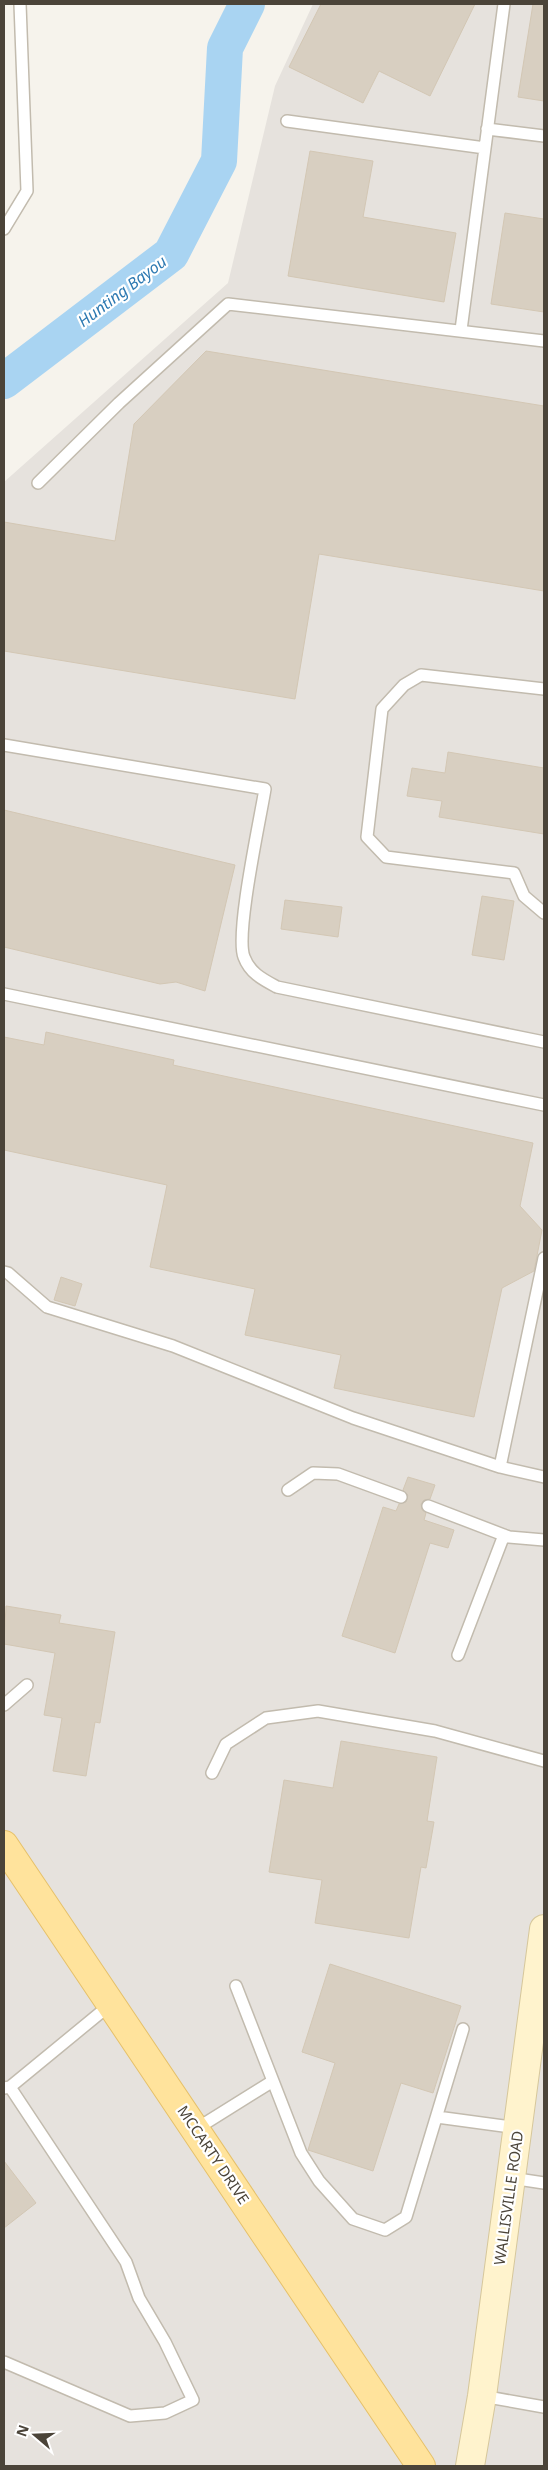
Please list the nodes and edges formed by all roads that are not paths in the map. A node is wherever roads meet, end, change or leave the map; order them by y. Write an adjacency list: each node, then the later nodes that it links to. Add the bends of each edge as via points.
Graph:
1 (20, 4): 7 (lane, via 27,191)
2 (504, 4): 4 (lane)
3 (287, 121): 6 (lane)
4 (487, 129): 5 (lane); 6 (lane)
5 (544, 136)
6 (485, 148): 8 (lane)
7 (4, 229)
8 (461, 330): 9 (lane); 10 (lane, via 228,304 119,403)
9 (544, 340)
10 (38, 483)
11 (544, 690): 13 (lane, via 421,675 404,684 382,708 367,837 386,857 514,873 524,896)
12 (4, 745): 15 (lane, via 265,789 242,931 243,955 253,973 276,987)
13 (544, 913)
14 (4, 994): 16 (lane)
15 (544, 1042)
16 (544, 1105)
17 (544, 1258): 19 (lane)
18 (4, 1272): 20 (lane, via 47,1307 173,1346 353,1418)
19 (541, 1293): 20 (lane)
20 (500, 1467): 21 (lane)
21 (544, 1477)
22 (288, 1490): 23 (lane, via 313,1473 338,1474)
23 (401, 1497)
24 (428, 1506): 25 (lane)
25 (504, 1535): 26 (lane); 27 (lane)
26 (544, 1540)
27 (458, 1654)
28 (27, 1686): 29 (lane)
29 (4, 1705)
30 (544, 1760): 31 (lane, via 435,1731 318,1711 266,1718 226,1744)
31 (212, 1773)
32 (4, 1845): 35 (main road, MCCARTY DRIVE)
33 (544, 1930): 36 (main road, WALLISVILLE ROAD)
34 (236, 1986): 38 (lane)
35 (111, 2004): 39 (lane); 42 (main road, MCCARTY DRIVE)
36 (539, 2015): 41 (main road, WALLISVILLE ROAD)
37 (463, 2029): 40 (lane)
38 (273, 2081): 40 (lane, via 301,2153 319,2181 353,2219 385,2230 406,2218); 42 (lane)
39 (7, 2087): 45 (lane, via 126,2262 139,2298 166,2342 193,2400 165,2413 130,2416)
40 (436, 2118): 41 (lane)
41 (518, 2128): 43 (main road, WALLISVILLE ROAD)
42 (196, 2130): 48 (main road, MCCARTY DRIVE)
43 (511, 2178): 44 (lane); 46 (main road, WALLISVILLE ROAD)
44 (544, 2183)
45 (4, 2362)
46 (482, 2396): 47 (lane); 49 (main road, WALLISVILLE ROAD)
47 (544, 2407)
48 (421, 2466)
49 (470, 2466)

